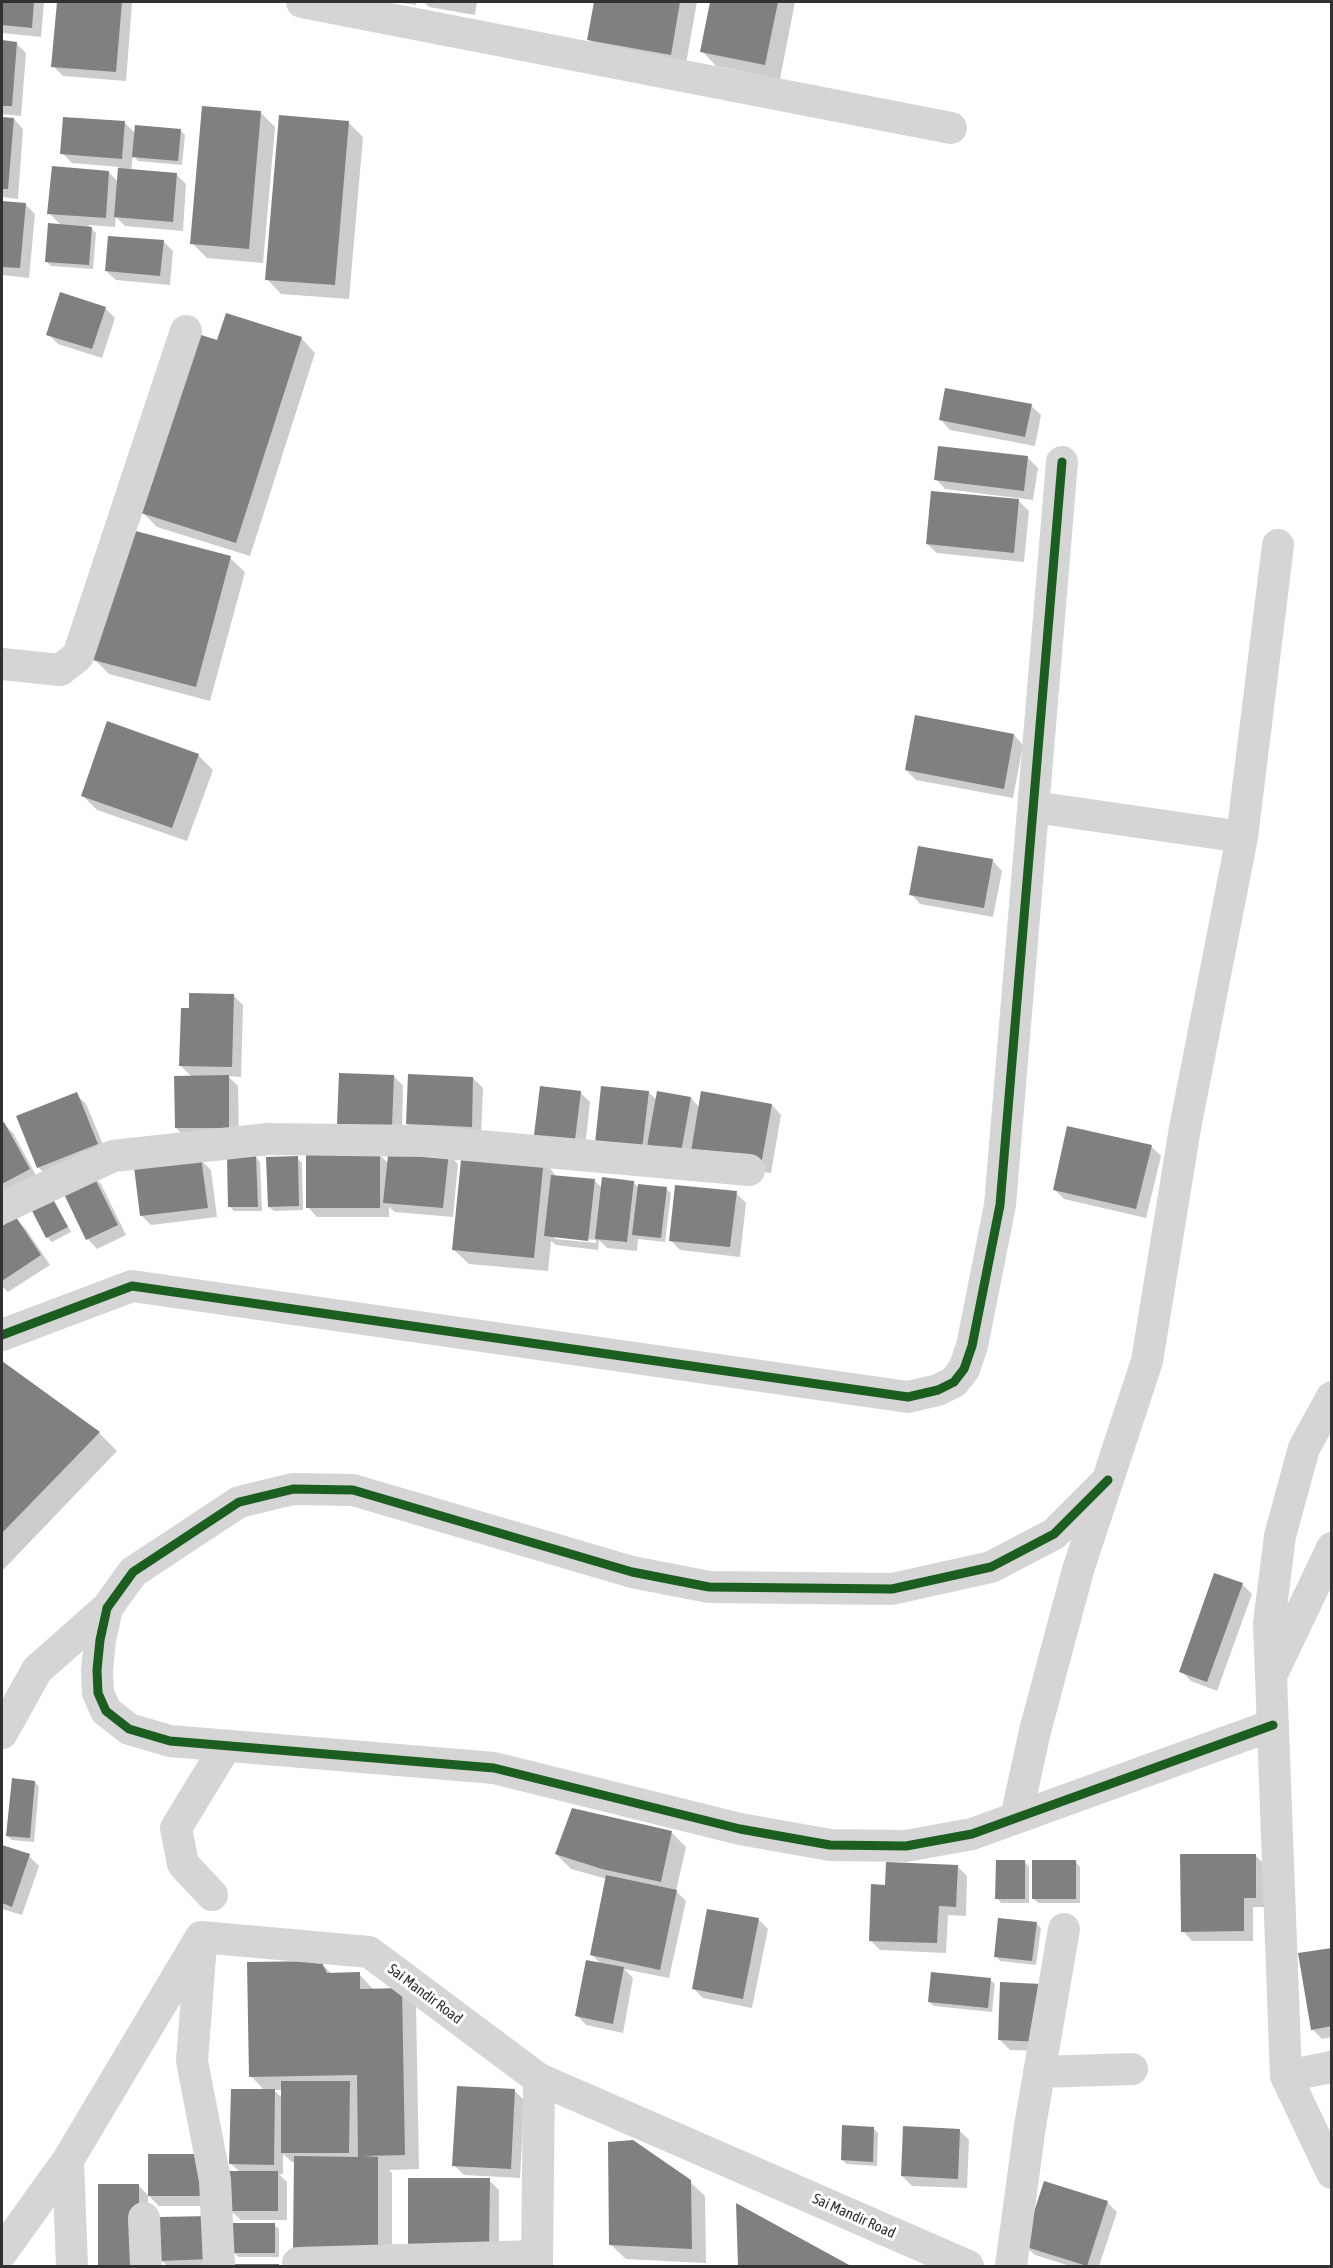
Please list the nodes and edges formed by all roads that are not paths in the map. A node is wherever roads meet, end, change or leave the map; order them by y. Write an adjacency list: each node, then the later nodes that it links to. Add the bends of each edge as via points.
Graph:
1 (302, 2): 2 (street)
2 (951, 128)
3 (186, 331): 6 (street, via 78,656 60,670)
4 (1062, 462): 7 (street)
5 (1278, 546): 8 (street)
6 (2, 664)
7 (1034, 807): 8 (street); 11 (street, via 1000,1205 972,1346 964,1369 954,1382 908,1397 132,1286)
8 (1242, 837): 13 (street, via 1185,1128 1147,1361)
9 (749, 1170): 10 (street, via 423,1141 268,1139 113,1156)
10 (2, 1208)
11 (2, 1335)
12 (1332, 1397): 16 (street, via 1304,1448 1280,1536 1269,1623)
13 (1108, 1480): 15 (street, via 1054,1534 991,1567 892,1589 709,1587 632,1572 353,1490 293,1489 239,1502 133,1572); 20 (street, via 1078,1570)
14 (1332, 1548): 16 (street)
15 (107, 1608): 18 (street, via 37,1670); 19 (street, via 97,1670 98,1693 106,1711 129,1729 170,1741)
16 (1271, 1676): 17 (street)
17 (1273, 1725): 20 (street); 27 (street)
18 (2, 1733)
19 (226, 1746): 20 (street, via 494,1768 740,1829 830,1845 906,1846 972,1834); 21 (street, via 176,1828 183,1864)
20 (1016, 1818)
21 (212, 1895)
22 (1064, 1929): 26 (street)
23 (201, 1937): 28 (street, Sai Mandir Road, via 369,1952); 29 (street); 38 (street, via 192,2061 215,2180)
24 (1332, 2067): 27 (street)
25 (1132, 2069): 26 (street)
26 (1039, 2072): 40 (street)
27 (1286, 2076): 30 (street)
28 (539, 2079): 33 (street, Sai Mandir Road); 34 (street)
29 (68, 2160): 32 (street); 36 (street)
30 (1332, 2173)
31 (144, 2218): 37 (street)
32 (2, 2252)
33 (920, 2256): 39 (street, Sai Mandir Road)
34 (537, 2261): 35 (street)
35 (298, 2263)
36 (72, 2266)
37 (146, 2266)
38 (219, 2266)
39 (968, 2266)
40 (1011, 2266)

